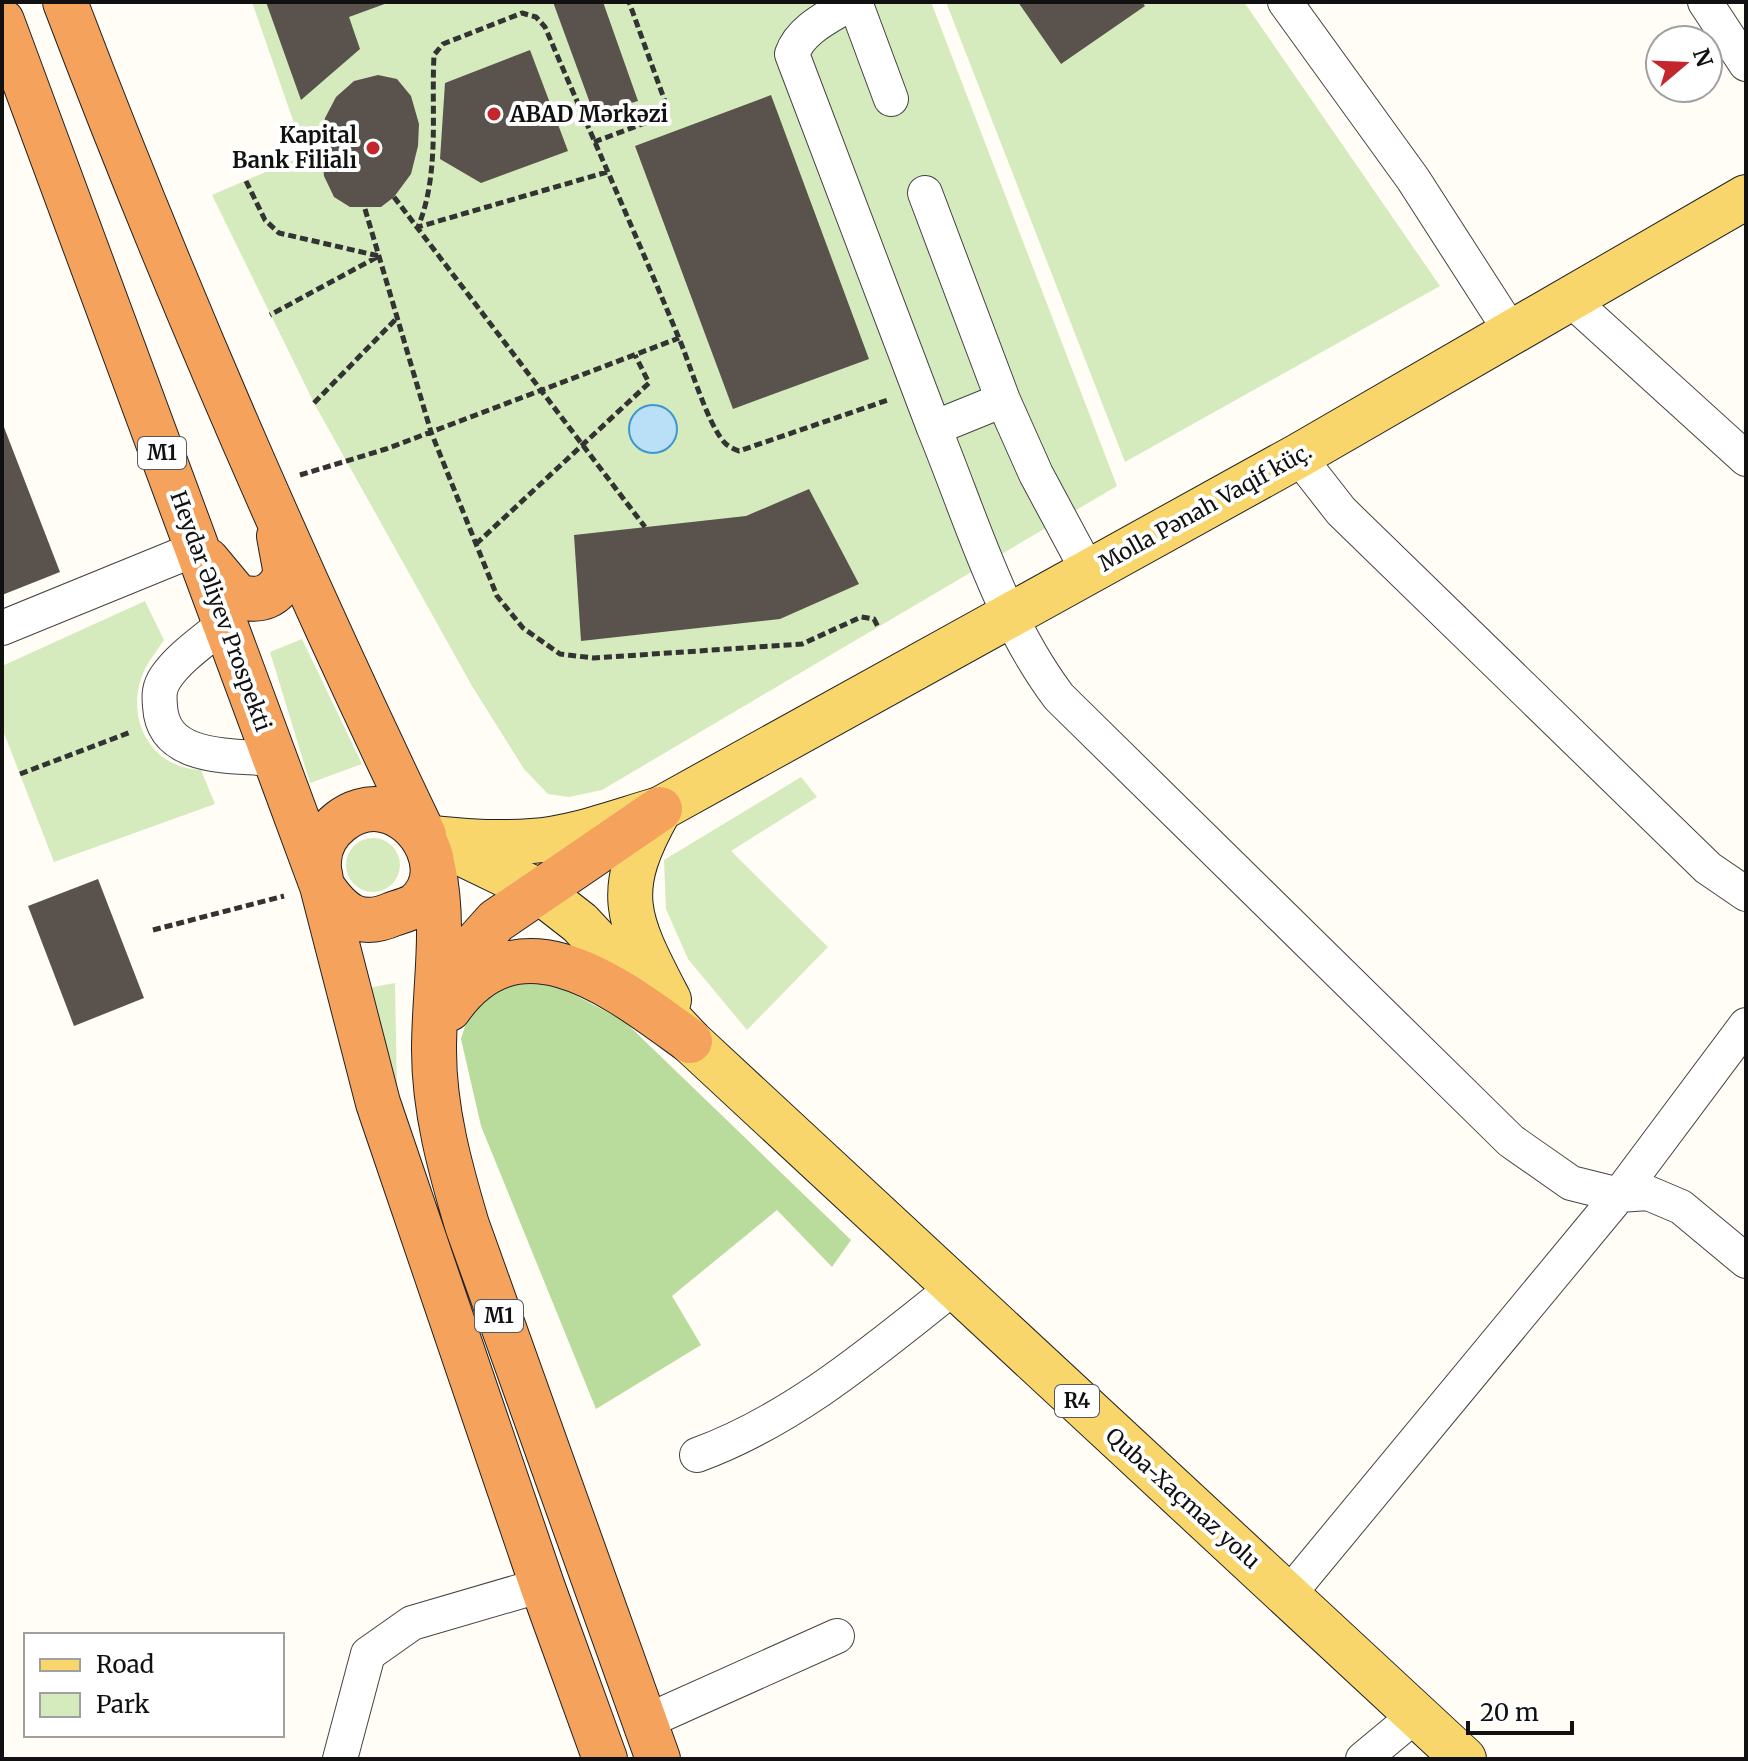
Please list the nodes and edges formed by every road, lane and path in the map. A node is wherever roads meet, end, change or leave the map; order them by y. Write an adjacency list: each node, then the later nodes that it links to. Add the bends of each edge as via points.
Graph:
1 (65, 2): 33 (highway, M1, via 202,350)
2 (629, 2): 9 (path, via 667,107 661,117)
3 (854, 2): 8 (street); 24 (street, via 806,32 792,54)
4 (1285, 2): 21 (street, via 1413,179)
5 (1705, 2): 7 (street)
6 (2, 21): 36 (highway, Heydər Əliyev Prospekti / M1)
7 (1746, 64)
8 (891, 99)
9 (594, 142): 10 (path); 16 (path, via 536,17 522,13 443,44 434,55 432,174)
10 (607, 172): 16 (path); 22 (path)
11 (246, 181): 17 (path, via 265,220 279,233)
12 (925, 193): 26 (street)
13 (394, 197): 16 (path)
14 (1746, 197): 18 (main road, Molla Pənah Vaqif küç.)
15 (365, 209): 17 (path)
16 (418, 227): 25 (path)
17 (379, 256): 19 (path); 20 (path)
18 (1571, 300): 21 (main road, Molla Pənah Vaqif küç.); 32 (street)
19 (270, 315)
20 (397, 318): 27 (path); 29 (path)
21 (1512, 333): 31 (main road, Molla Pənah Vaqif küç.)
22 (679, 338): 23 (path); 24 (path, via 714,424 725,444 739,451)
23 (635, 355): 25 (path); 30 (path, via 649,383)
24 (920, 389): 28 (street)
25 (541, 390): 29 (path); 30 (path)
26 (1003, 400): 28 (street); 37 (street)
27 (314, 403)
28 (934, 428): 38 (street)
29 (431, 432): 33 (path); 35 (path)
30 (584, 444): 34 (path); 35 (path)
31 (1298, 456): 37 (main road, Molla Pənah Vaqif küç.); 49 (street, via 1341,511 1708,868)
32 (1746, 459)
33 (268, 501): 36 (highway, via 286,574 272,594 263,599 237,596); 46 (highway, M1)
34 (645, 527)
35 (476, 544): 40 (path, via 497,596 523,628 560,654 594,658 802,644 861,617 874,619)
36 (198, 548): 39 (highway, Heydər Əliyev Prospekti / M1); 41 (street)
37 (1088, 571): 38 (main road, Molla Pənah Vaqif küç.)
38 (1010, 614): 45 (main road, Molla Pənah Vaqif küç.); 57 (street, via 1033,662 1059,697 1511,1141 1571,1183)
39 (226, 622): 43 (highway, Heydər Əliyev Prospekti / M1); 43 (street, via 167,675 159,690 161,717 169,737 186,746)
40 (878, 627)
41 (2, 628)
42 (139, 729): 44 (path)
43 (276, 759): 47 (highway, Heydər Əliyev Prospekti / M1)
44 (20, 774)
45 (660, 809): 46 (main road, Molla Pənah Vaqif küç., via 534,841); 48 (highway); 56 (main road, via 638,848 629,883 631,910 641,942)
46 (428, 846): 47 (highway, via 413,823 395,812 354,812 336,823 324,841 319,861); 48 (main road, Quba-Xaçmaz yolu); 50 (highway, via 426,890 415,905); 52 (highway, M1)
47 (322, 886): 50 (highway, via 336,906 354,918); 51 (path); 61 (highway, M1, via 378,1103)
48 (539, 891): 52 (highway); 56 (main road, Quba-Xaçmaz yolu, via 580,923)
49 (1746, 894)
50 (376, 922): 52 (highway)
51 (153, 930)
52 (455, 944): 53 (highway); 55 (highway, M1)
53 (520, 961): 55 (highway, via 476,980); 56 (highway, via 541,959 593,977)
54 (1746, 1025): 57 (street)
55 (434, 1030): 65 (highway, M1, via 439,1113 467,1225)
56 (690, 1041): 59 (main road, Quba-Xaçmaz yolu / R4)
57 (1619, 1195): 58 (street, via 1648,1193 1681,1207); 62 (street)
58 (1746, 1261)
59 (953, 1288): 60 (street, via 851,1370 740,1439); 62 (main road, Quba-Xaçmaz yolu / R4)
60 (697, 1455)
61 (542, 1585): 66 (street, via 412,1623 368,1654); 67 (highway, M1)
62 (1289, 1594): 64 (main road, Quba-Xaçmaz yolu / R4)
63 (837, 1636): 65 (street)
64 (1416, 1715): 68 (street); 69 (main road, Quba-Xaçmaz yolu / R4)
65 (651, 1740)
66 (340, 1759)
67 (605, 1759)
68 (1363, 1759)
69 (1464, 1759)

